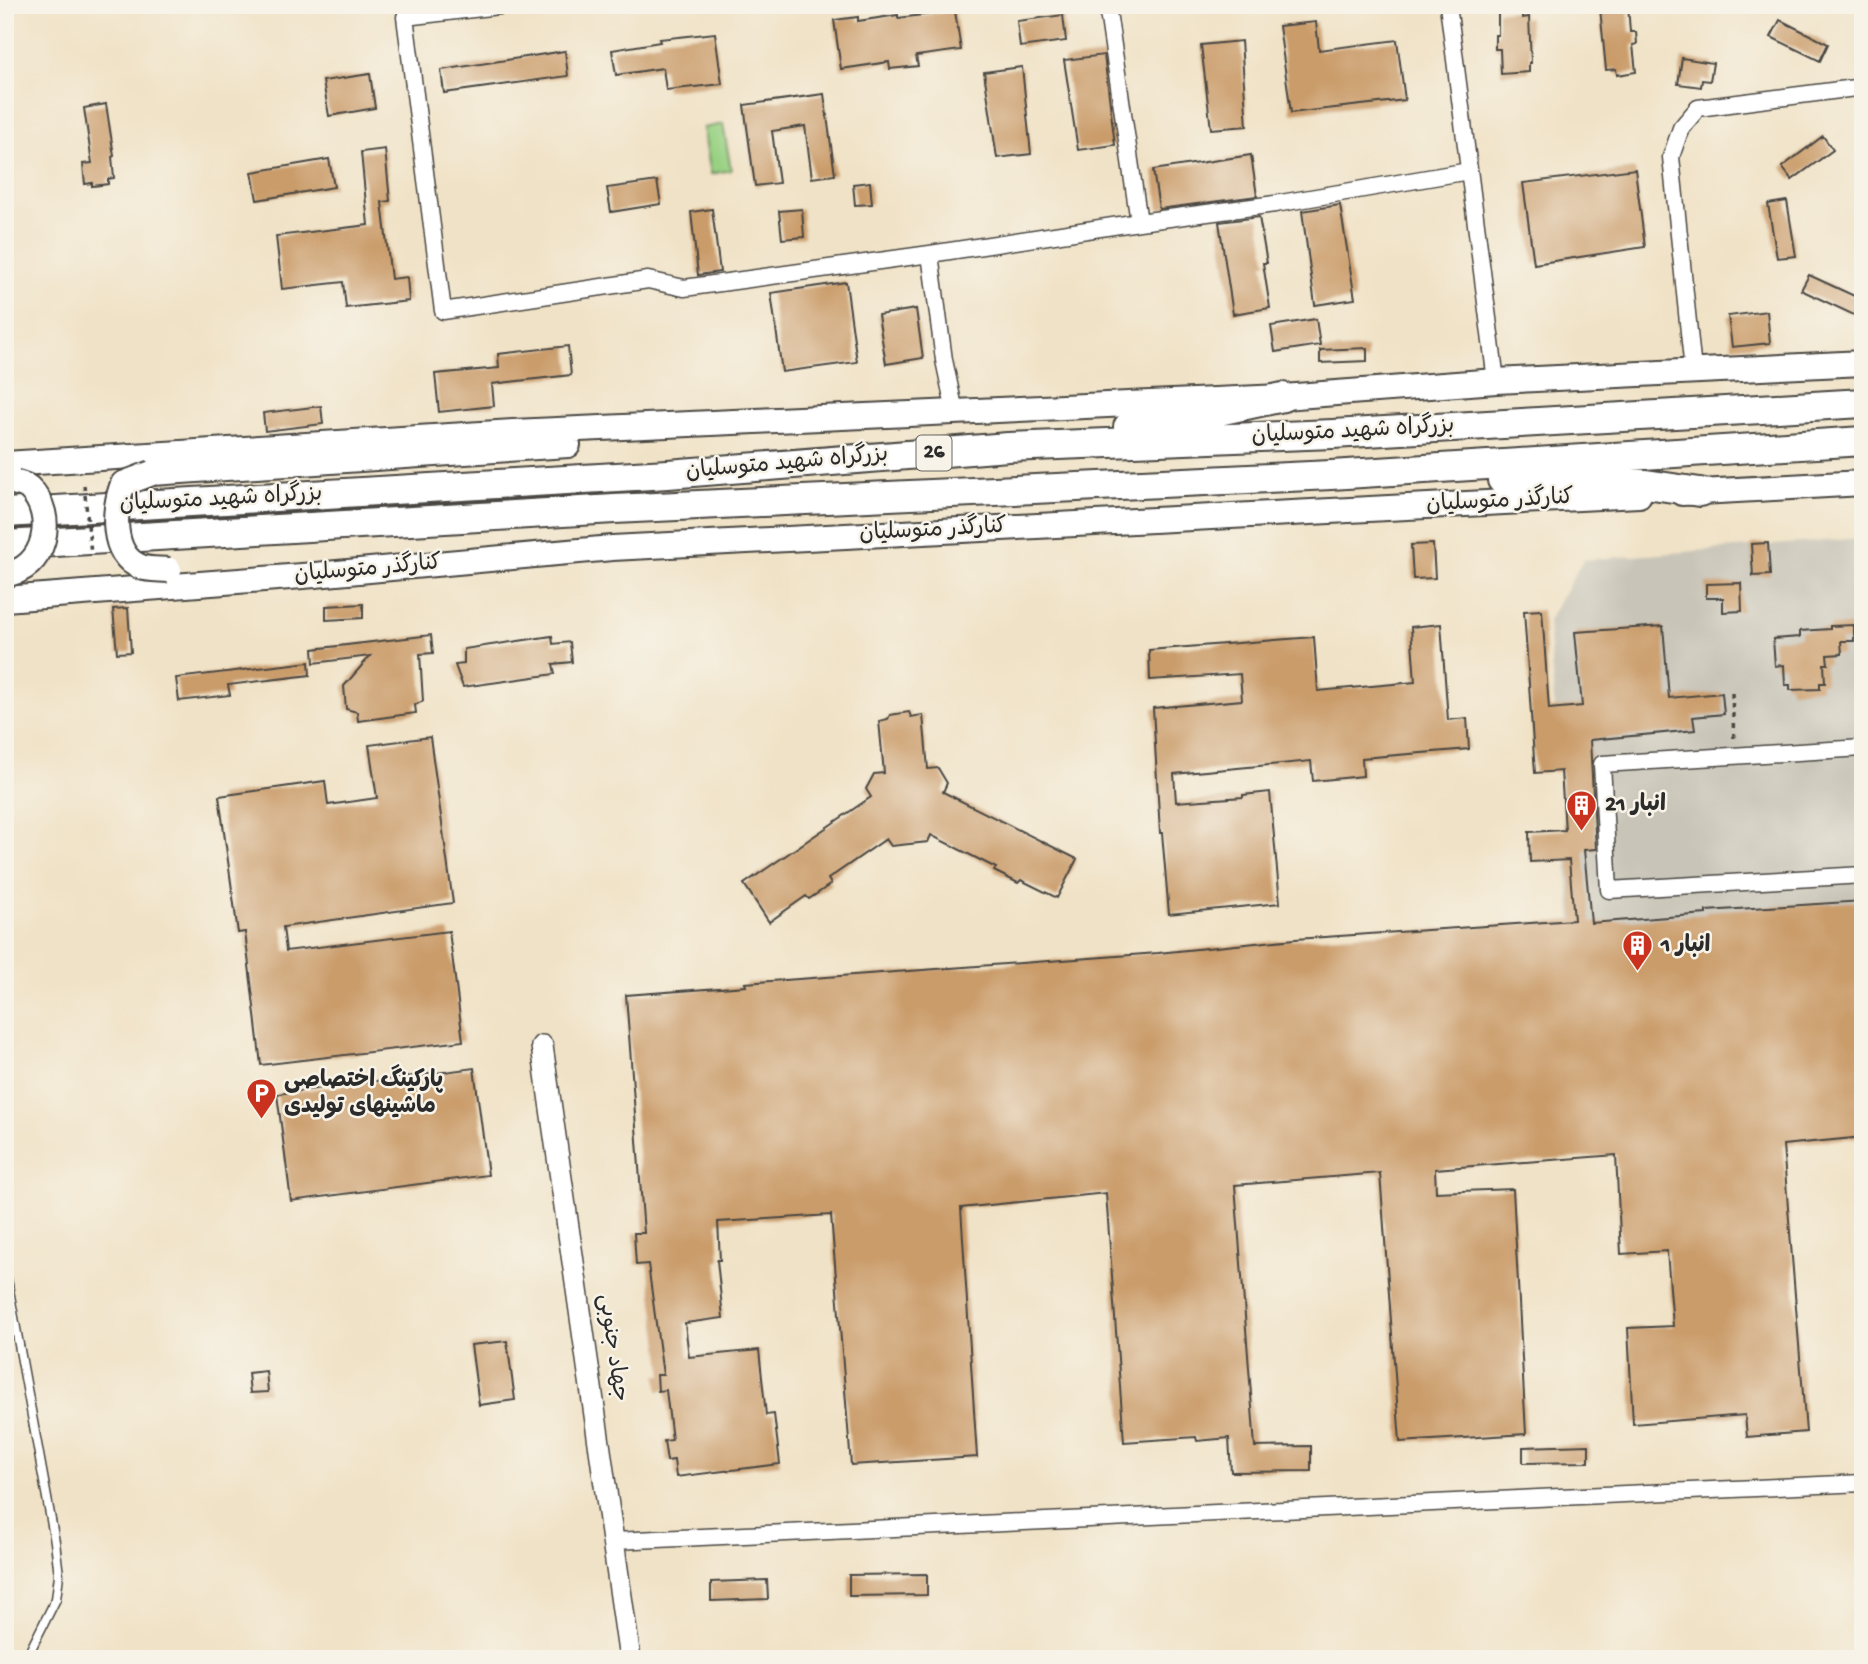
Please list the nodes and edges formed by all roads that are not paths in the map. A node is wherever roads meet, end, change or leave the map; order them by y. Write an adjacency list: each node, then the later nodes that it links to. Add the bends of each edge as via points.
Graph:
1 (507, 5): 7 (street, via 405,17 443,311 648,280 684,288)
2 (1107, 5): 6 (street)
3 (1448, 5): 5 (street)
4 (1863, 87): 9 (street, via 1698,108 1681,128 1671,157)
5 (1469, 171): 6 (street); 10 (street)
6 (1139, 222): 7 (street)
7 (930, 254): 13 (street)
8 (1863, 363): 9 (main road)
9 (1693, 371): 10 (main road)
10 (1496, 381): 11 (main road)
11 (1283, 397): 13 (main road); 16 (highway)
12 (1863, 403): 16 (highway, بزرگراه شهید متوسلیان / 26)
13 (955, 412): 14 (main road)
14 (791, 418): 18 (main road, via 513,432); 23 (main road, bridge, via 700,435 152,473 123,484 115,521 128,558 141,567 169,570 454,552)
15 (1863, 440): 17 (highway, بزرگراه شهید متوسلیان)
16 (1008, 447): 21 (highway, بزرگراه شهید متوسلیان / 26, via 668,474)
17 (1331, 475): 20 (highway, via 1646,485); 22 (highway, بزرگراه شهید متوسلیان, via 614,509)
18 (8, 476): 24 (main road, bridge, via 29,487 46,524 33,562 18,573)
19 (1863, 483): 20 (main road, کنارگذر متوسلیان)
20 (1700, 492): 23 (main road, کنارگذر متوسلیان)
21 (5, 513)
22 (5, 545)
23 (591, 549): 25 (main road, کنارگذر متوسلیان)
24 (5, 574)
25 (5, 599)
26 (1863, 748): 27 (street, via 1602,764 1609,890)
27 (1863, 875)
28 (542, 1046): 31 (street, جهاد جنوبی)
29 (5, 1268): 32 (lane, via 59,1574 56,1599)
30 (1863, 1483): 31 (street)
31 (614, 1541): 33 (street, جهاد جنوبی)
32 (26, 1659)
33 (630, 1659)

